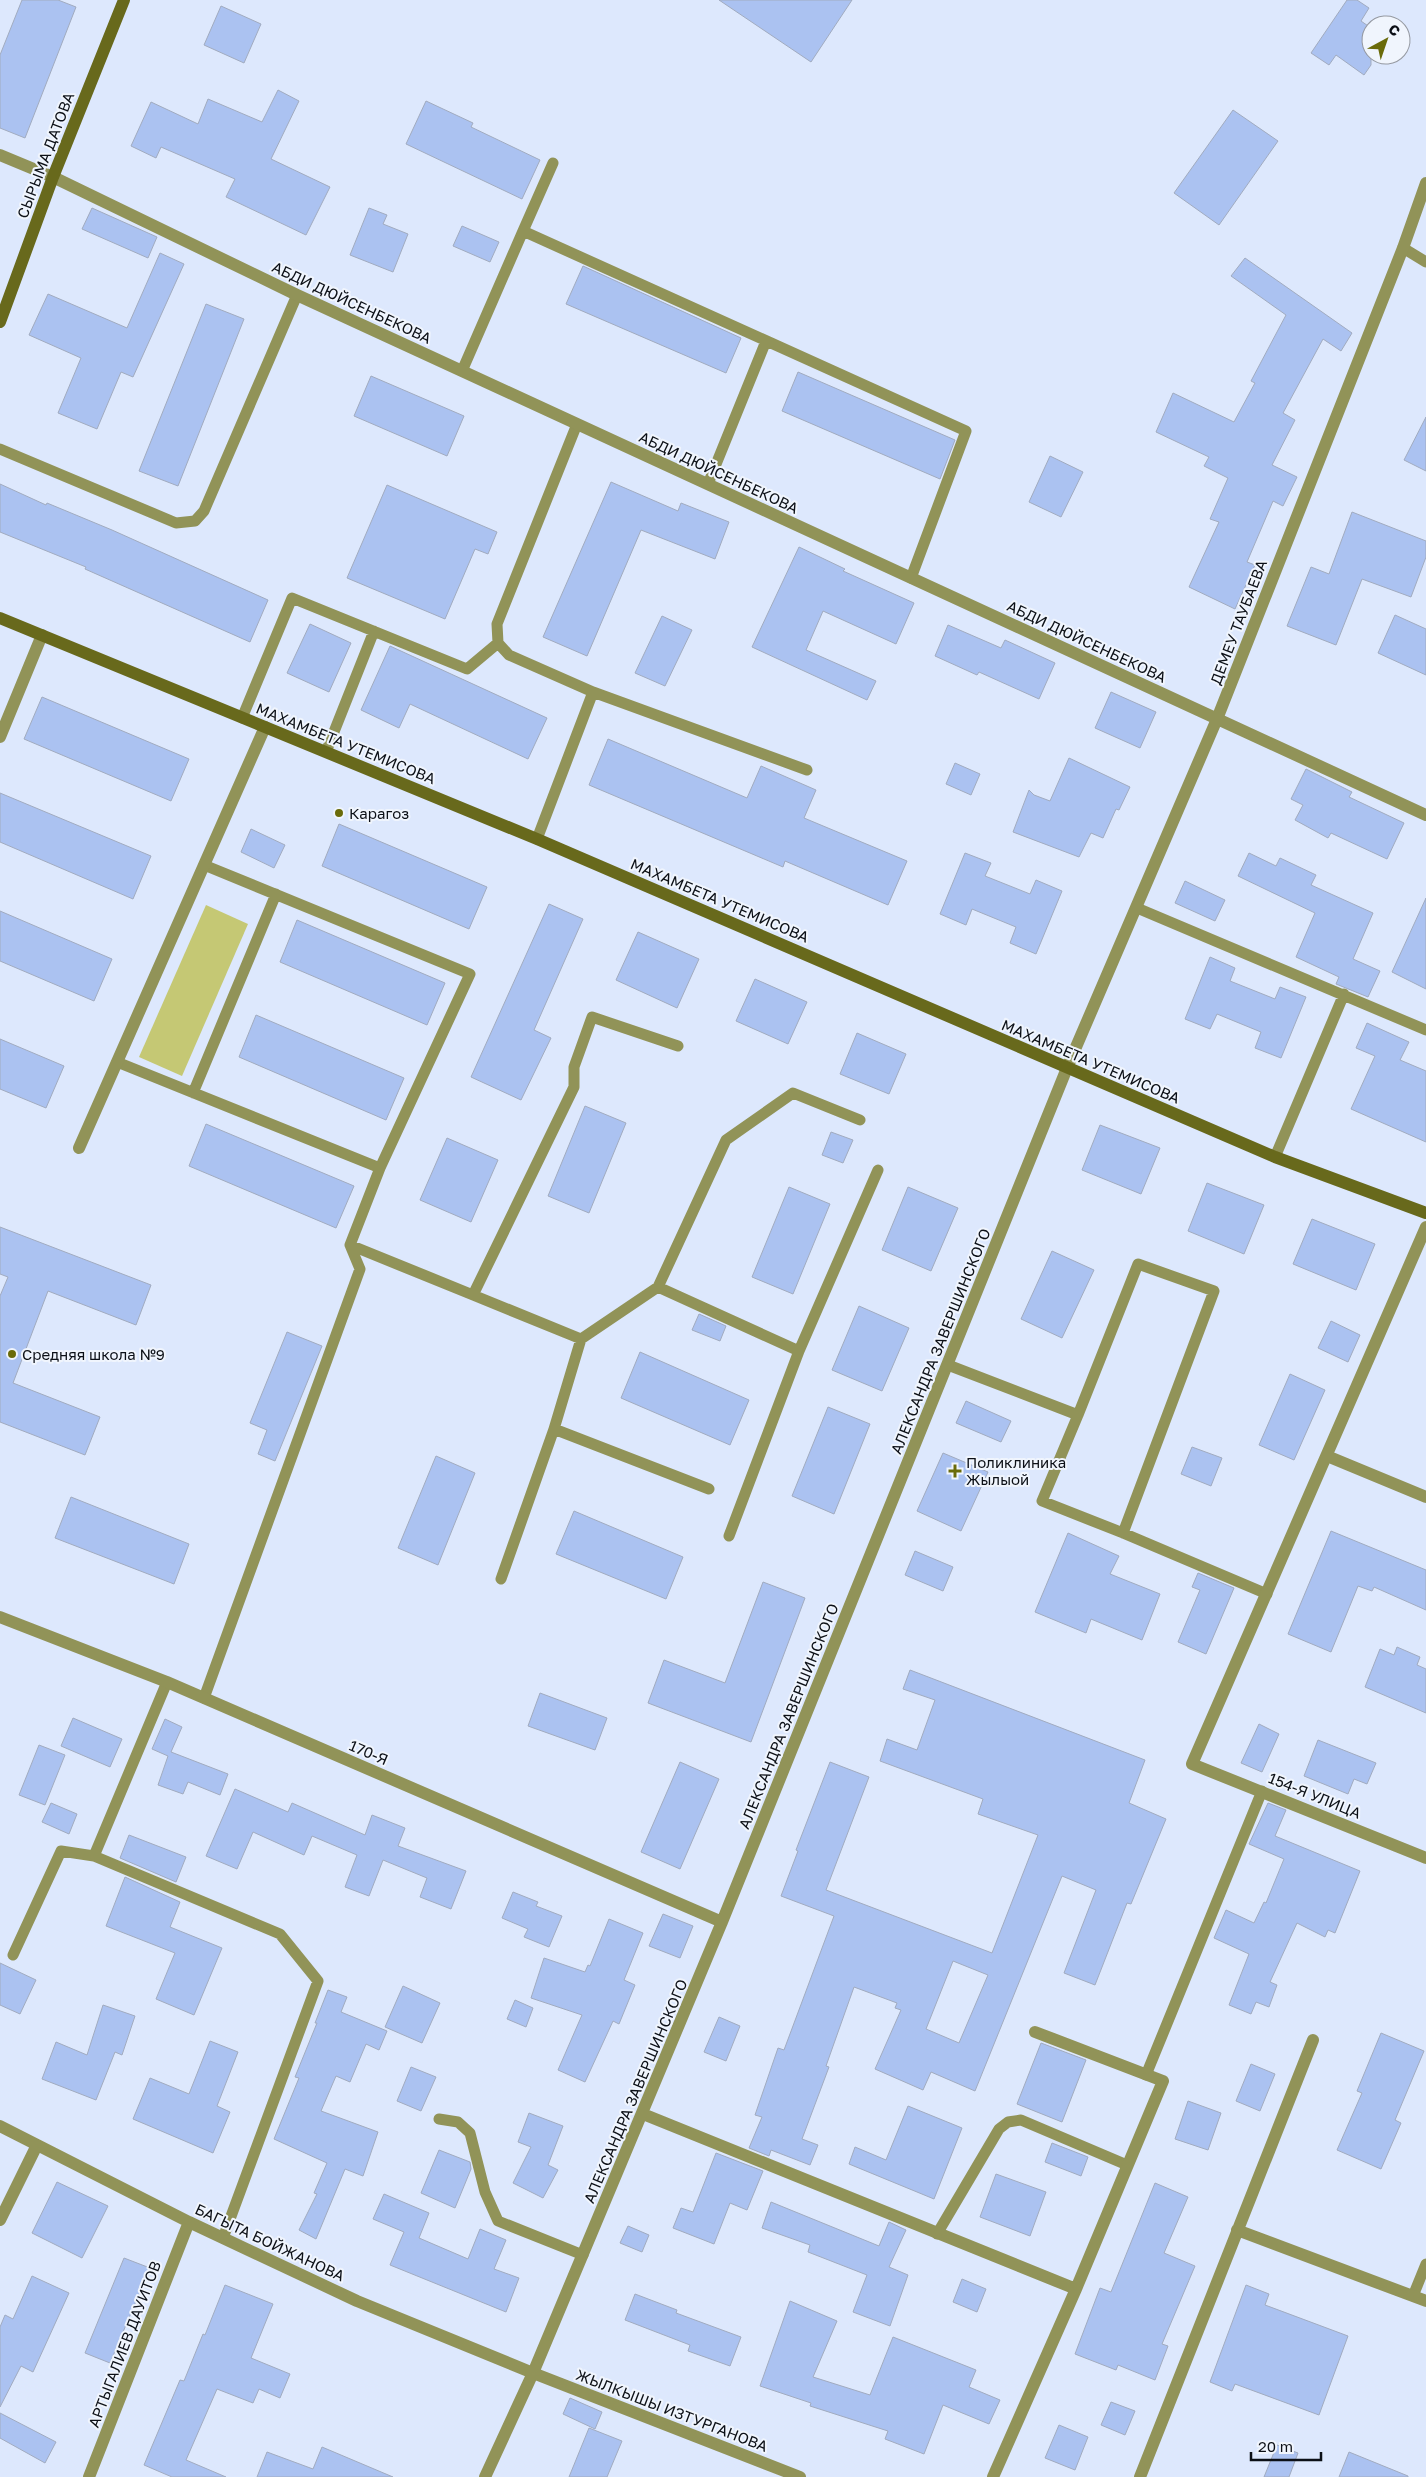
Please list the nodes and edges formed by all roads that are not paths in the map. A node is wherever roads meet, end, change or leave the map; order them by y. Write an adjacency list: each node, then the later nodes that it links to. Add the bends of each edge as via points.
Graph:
1 (124, 0): 4 (street, СЫРЫМА ДАТОВА)
2 (0, 155): 4 (street, АБДИ ДЮЙСЕНБЕКОВА)
3 (553, 163): 6 (lane)
4 (53, 177): 9 (street, АБДИ ДЮЙСЕНБЕКОВА); 10 (street, СЫРЫМА ДАТОВА)
5 (1426, 183): 7 (street, ДЕМЕУ ТАУБАЕВА)
6 (523, 231): 11 (lane); 12 (lane)
7 (1402, 248): 8 (lane); 23 (street, ДЕМЕУ ТАУБАЕВА)
8 (1426, 262)
9 (297, 295): 12 (street, АБДИ ДЮЙСЕНБЕКОВА); 14 (lane, via 204,511 196,521 176,523)
10 (0, 322)
11 (766, 341): 15 (lane); 16 (lane, via 966,431)
12 (462, 371): 13 (street, АБДИ ДЮЙСЕНБЕКОВА)
13 (577, 424): 15 (street, АБДИ ДЮЙСЕНБЕКОВА); 20 (lane, via 497,624)
14 (0, 448)
15 (708, 484): 16 (street, АБДИ ДЮЙСЕНБЕКОВА)
16 (912, 578): 23 (street, АБДИ ДЮЙСЕНБЕКОВА)
17 (0, 618): 19 (street, МАХАМБЕТА УТЕМИСОВА)
18 (374, 631): 20 (lane, via 467,669); 22 (lane, via 292,598); 26 (lane)
19 (42, 635): 22 (street, МАХАМБЕТА УТЕМИСОВА); 25 (street)
20 (498, 643): 21 (lane, via 509,655)
21 (593, 692): 27 (lane); 29 (lane)
22 (242, 718): 24 (street, МАХАМБЕТА УТЕМИСОВА)
23 (1217, 719): 28 (street, АБДИ ДЮЙСЕНБЕКОВА); 32 (street, ДЕМЕУ ТАУБАЕВА)
24 (265, 727): 26 (street, МАХАМБЕТА УТЕМИСОВА); 30 (street)
25 (0, 737)
26 (326, 752): 29 (street, МАХАМБЕТА УТЕМИСОВА)
27 (806, 770)
28 (1426, 815)
29 (537, 839): 37 (street, МАХАМБЕТА УТЕМИСОВА)
30 (204, 865): 31 (lane); 36 (street)
31 (276, 894): 38 (lane); 42 (lane, via 470,974)
32 (1137, 908): 33 (lane); 37 (street, ДЕМЕУ ТАУБАЕВА)
33 (1344, 994): 34 (lane); 41 (lane)
34 (1426, 1030)
35 (678, 1046): 48 (lane, via 592,1017 574,1067 574,1087)
36 (117, 1062): 38 (lane); 40 (street)
37 (1067, 1068): 41 (street, МАХАМБЕТА УТЕМИСОВА); 51 (street, АЛЕКСАНДРА ЗАВЕРШИНСКОГО)
38 (193, 1094): 42 (lane)
39 (860, 1120): 47 (lane, via 793,1093 726,1140)
40 (79, 1148)
41 (1274, 1157): 44 (street, МАХАМБЕТА УТЕМИСОВА)
42 (380, 1168): 46 (lane)
43 (878, 1170): 50 (lane)
44 (1426, 1213)
45 (1426, 1227): 54 (street)
46 (350, 1245): 48 (lane); 63 (lane, via 360,1268)
47 (658, 1287): 49 (lane); 50 (lane)
48 (473, 1295): 49 (lane)
49 (581, 1339): 53 (lane)
50 (799, 1351): 58 (lane)
51 (948, 1364): 52 (lane); 67 (street, АЛЕКСАНДРА ЗАВЕРШИНСКОГО)
52 (1078, 1414): 57 (lane, via 1042,1501); 57 (lane, via 1138,1264 1214,1292)
53 (554, 1429): 55 (lane); 59 (lane)
54 (1327, 1456): 56 (street); 60 (street)
55 (709, 1489)
56 (1426, 1498)
57 (1123, 1532): 60 (lane)
58 (729, 1536)
59 (501, 1579)
60 (1267, 1594): 64 (street, 154-Я УЛИЦА, via 1192,1764)
61 (0, 1617): 62 (street, 170-Я)
62 (167, 1682): 63 (street, 170-Я); 65 (lane)
63 (204, 1698): 67 (street, 170-Я)
64 (1262, 1791): 66 (street, 154-Я УЛИЦА); 71 (lane)
65 (94, 1856): 68 (lane, via 62,1851); 81 (lane, via 280,1934 318,1981)
66 (1426, 1858)
67 (722, 1922): 72 (street, АЛЕКСАНДРА ЗАВЕРШИНСКОГО)
68 (13, 1955)
69 (1035, 2032): 71 (street)
70 (1313, 2040): 79 (street)
71 (1146, 2075): 76 (street, via 1163,2081)
72 (643, 2114): 80 (street); 82 (street, АЛЕКСАНДРА ЗАВЕРШИНСКОГО)
73 (439, 2119): 82 (lane, via 458,2122 470,2133 485,2192 498,2222)
74 (0, 2126): 75 (street, БАГЫТА БОЙЖАНОВА)
75 (37, 2145): 77 (street); 78 (street, БАГЫТА БОЙЖАНОВА)
76 (1127, 2165): 80 (lane, via 1021,2120 1008,2122 999,2129); 84 (street)
77 (0, 2220)
78 (190, 2222): 81 (street, БАГЫТА БОЙЖАНОВА); 88 (street, АРТЫГАЛИЕВ ДАУИТОВ)
79 (1237, 2230): 85 (street); 92 (street)
80 (936, 2234): 84 (street)
81 (223, 2238): 87 (street, БАГЫТА БОЙЖАНОВА, via 357,2301)
82 (583, 2255): 87 (street, АЛЕКСАНДРА ЗАВЕРШИНСКОГО)
83 (1426, 2264): 85 (lane)
84 (1076, 2290): 91 (street)
85 (1413, 2296): 86 (street)
86 (1426, 2301)
87 (533, 2373): 89 (street, АЛЕКСАНДРА ЗАВЕРШИНСКОГО); 90 (street, ЖЫЛКЫШЫ ИЗТУРГАНОВА)
88 (89, 2477)
89 (485, 2477)
90 (800, 2477)
91 (993, 2477)
92 (1140, 2477)

